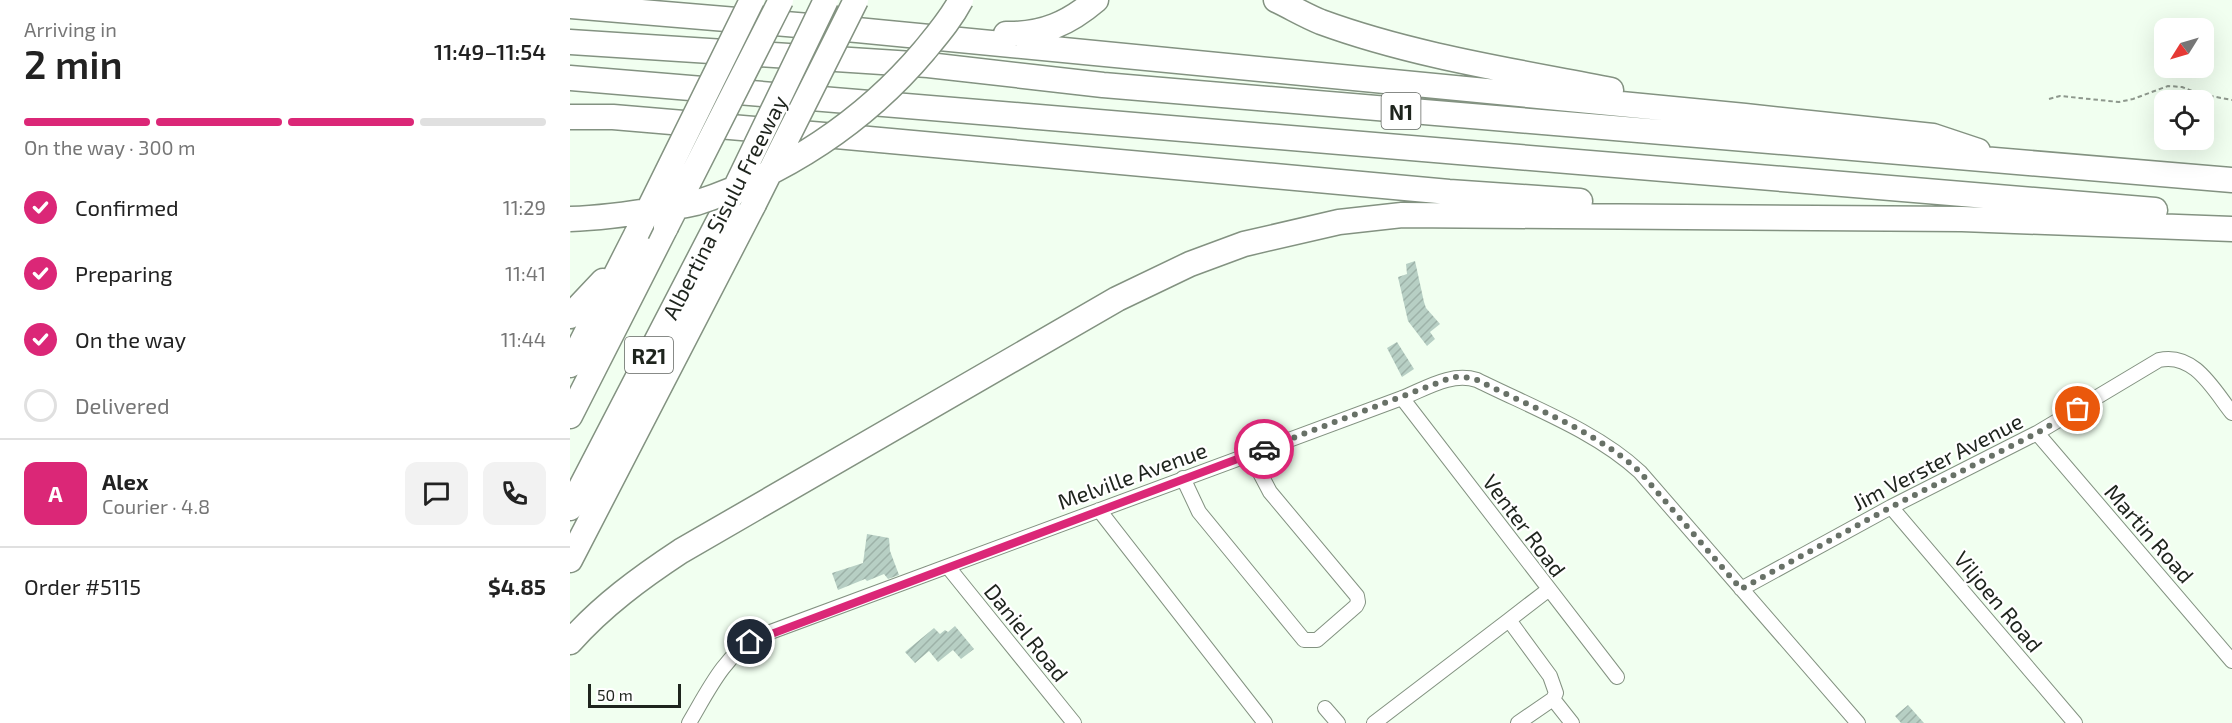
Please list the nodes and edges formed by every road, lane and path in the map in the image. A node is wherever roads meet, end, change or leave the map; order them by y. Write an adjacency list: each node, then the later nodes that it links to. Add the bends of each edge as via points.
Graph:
1 (640, 0): 10 (highway)
2 (752, 0): 24 (highway, bridge)
3 (781, 0): 29 (highway, Albertina Sisulu Freeway / R21, bridge)
4 (826, 0): 34 (highway, Albertina Sisulu Freeway / R21, bridge, via 728,203)
5 (856, 0): 36 (highway, bridge)
6 (961, 0): 22 (highway, bridge, via 952,18 903,76 856,119 795,159 764,176 694,203 618,216)
7 (1096, 0): 11 (highway, via 1076,17 1050,29 1011,34)
8 (1276, 0): 16 (highway, via 1320,21 1448,57)
9 (570, 6): 10 (highway)
10 (735, 21): 11 (highway)
11 (857, 30): 16 (highway)
12 (570, 42): 18 (highway, N1, via 928,65 1103,85)
13 (570, 78): 21 (highway, N1)
14 (2049, 99): 15 (path, via 2060,96 2119,102 2168,86)
15 (2232, 100)
16 (1745, 116): 18 (highway, via 1933,136)
17 (570, 117): 20 (highway, via 613,117 836,136 1449,192)
18 (2018, 163): 19 (highway, N1)
19 (2232, 180)
20 (1798, 216): 23 (highway); 41 (highway, via 1402,215 1339,222 1244,244 1190,264 1117,299 681,551 607,605)
21 (2232, 217)
22 (570, 219)
23 (2232, 229)
24 (632, 244): 25 (highway); 26 (highway)
25 (570, 316)
26 (570, 365)
27 (1402, 398): 31 (street, Melville Avenue); 38 (street, Melville Avenue, via 1453,377 1465,377 1604,443 1640,472); 39 (street, Venter Road)
28 (2232, 413): 30 (street, Jim Verster Avenue, via 2194,367 2167,358)
29 (570, 416)
30 (2037, 433): 33 (street, Jim Verster Avenue); 42 (street, Martin Road)
31 (1250, 454): 32 (street, Melville Avenue); 32 (street, via 1270,492 1357,596 1356,606 1317,640 1304,640 1225,545 1199,512)
32 (1183, 478): 35 (street, Melville Avenue)
33 (1891, 507): 38 (street, Jim Verster Avenue); 54 (street, Viljoen Road)
34 (570, 508)
35 (1099, 510): 37 (street, Melville Avenue); 48 (street)
36 (570, 560)
37 (948, 567): 46 (street, Melville Avenue, via 750,642 718,673); 47 (street, Daniel Road)
38 (1741, 589): 53 (street, Melville Avenue)
39 (1548, 590): 40 (street); 43 (street, Venter Road)
40 (1509, 620): 44 (street, via 1550,676 1556,693); 50 (street)
41 (570, 642)
42 (2232, 661)
43 (1617, 677)
44 (1553, 699): 51 (street); 52 (street)
45 (1324, 708): 49 (street)
46 (689, 723)
47 (1074, 723)
48 (1265, 723)
49 (1338, 723)
50 (1374, 723)
51 (1518, 723)
52 (1572, 723)
53 (1858, 723)
54 (2075, 723)

